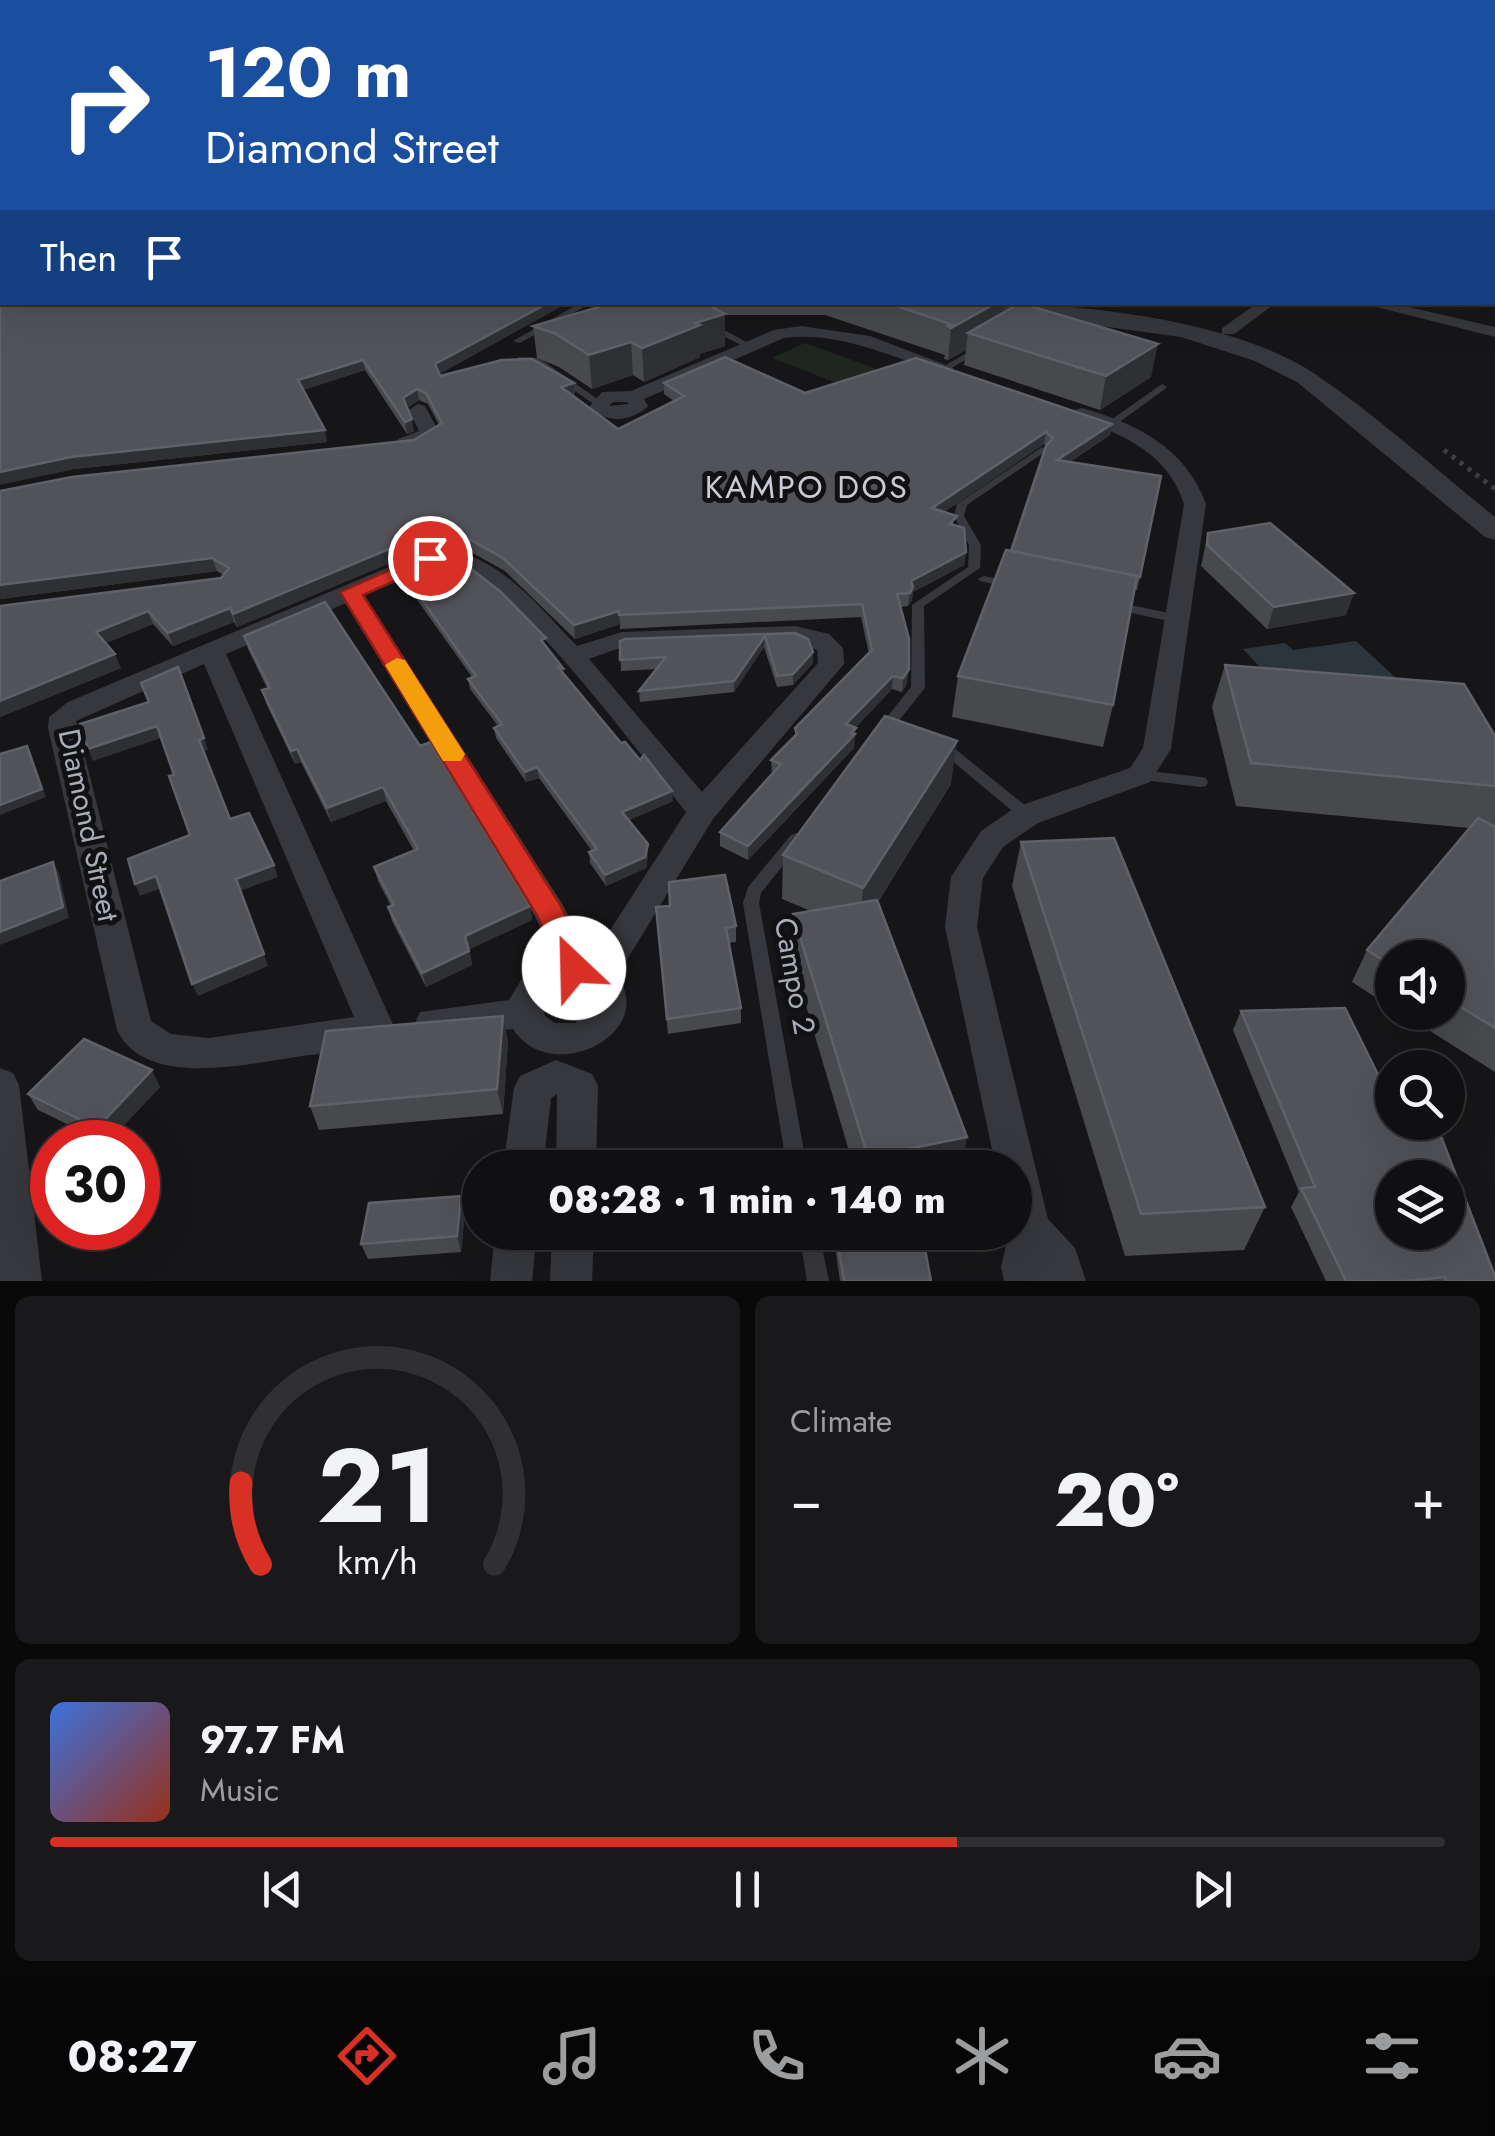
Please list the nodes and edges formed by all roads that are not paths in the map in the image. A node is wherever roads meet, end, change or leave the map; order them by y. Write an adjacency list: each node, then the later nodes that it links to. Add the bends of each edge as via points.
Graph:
1 (583, 305): 8 (lane)
2 (1266, 305): 6 (street)
3 (1377, 305): 7 (street)
4 (1032, 306): 6 (street, via 1146,313); 21 (street, via 1188,330 1273,359 1306,377)
5 (695, 320): 9 (lane)
6 (1228, 331): 20 (street, via 1323,373)
7 (1495, 332)
8 (517, 341)
9 (752, 347): 12 (street, via 780,334 818,330); 14 (street, via 633,397 608,396)
10 (984, 347): 12 (lane)
11 (514, 360): 14 (lane, via 536,360)
12 (955, 371)
13 (1162, 387): 17 (lane)
14 (598, 403)
15 (1056, 405): 17 (street)
16 (418, 410): 18 (street, via 430,434 425,439)
17 (1111, 424): 26 (street, via 1170,459 1193,493)
18 (380, 446)
19 (1042, 450): 30 (lane, via 962,504 959,516 976,545 974,568 918,605 918,688)
20 (1495, 506)
21 (1495, 531)
22 (984, 578): 23 (lane)
23 (1023, 586)
24 (351, 592): 27 (street, Diamond Street); 28 (street, Diamond Street, via 430,558 464,559 503,582); 36 (street)
25 (1101, 603): 26 (lane)
26 (1178, 619): 31 (street, via 1164,720)
27 (211, 650): 38 (street); 38 (street, Diamond Street, via 63,717 135,1030 165,1049 210,1054)
28 (572, 656): 33 (street, Diamond Street); 33 (street, via 654,636 795,633 830,648 831,664)
29 (943, 746): 34 (lane)
30 (870, 748)
31 (1140, 775): 32 (lane); 34 (street)
32 (1201, 782)
33 (702, 811): 36 (street)
34 (1028, 815): 44 (street, via 992,838 966,877 961,927)
35 (810, 822): 43 (lane, Campo 2, via 751,902)
36 (587, 972): 37 (street, via 538,981); 39 (street, via 608,987 612,1002 596,1030)
37 (524, 1013): 38 (street, Diamond Street); 39 (street)
38 (377, 1029)
39 (558, 1059): 41 (street, via 533,1088); 42 (street, via 579,1086)
40 (0, 1085): 50 (street)
41 (525, 1150)
42 (577, 1150)
43 (794, 1150)
44 (1012, 1150)
45 (1032, 1232): 55 (street, via 1060,1263)
46 (514, 1250): 51 (street)
47 (573, 1250): 52 (street)
48 (812, 1250): 53 (lane)
49 (1026, 1250): 54 (street)
50 (21, 1281)
51 (511, 1281)
52 (571, 1281)
53 (818, 1281)
54 (1025, 1281)
55 (1065, 1281)

